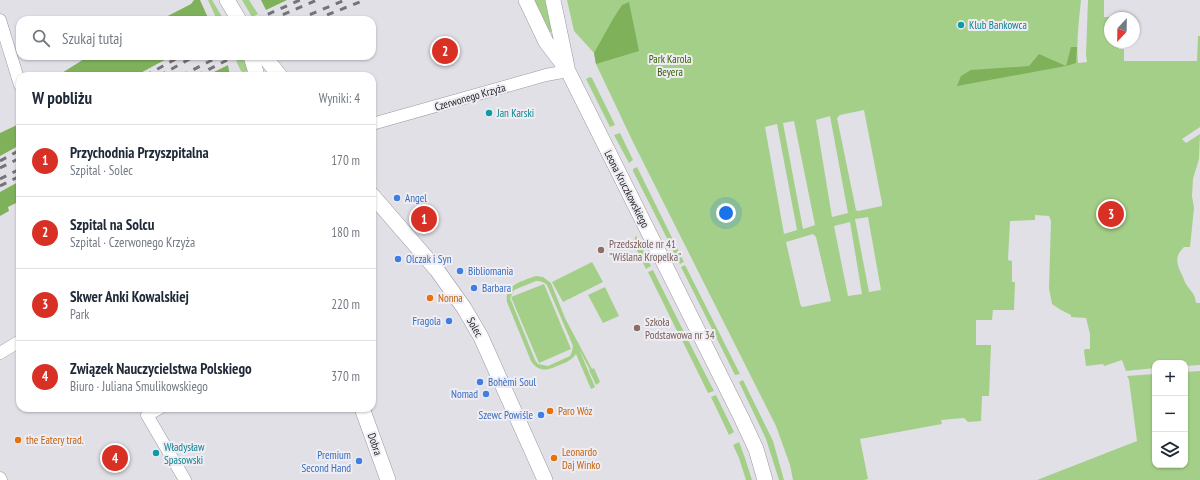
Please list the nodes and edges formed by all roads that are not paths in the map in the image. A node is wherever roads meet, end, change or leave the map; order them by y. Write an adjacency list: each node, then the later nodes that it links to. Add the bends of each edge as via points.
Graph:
1 (227, 0): 4 (street)
2 (526, 0): 11 (street, Leona Kruczkowskiego, via 546,42)
3 (553, 0): 11 (street, Leona Kruczkowskiego)
4 (236, 16)
5 (0, 20): 8 (street)
6 (252, 60): 9 (street)
7 (267, 60): 10 (street)
8 (16, 72)
9 (256, 72)
10 (277, 72)
11 (568, 72): 12 (street, Czerwonego Krzyża); 21 (street, Leona Kruczkowskiego, via 741,417 756,449)
12 (376, 123)
13 (376, 200): 20 (street, Solec, via 437,270 467,312 481,336)
14 (16, 343): 15 (street)
15 (0, 353)
16 (153, 412): 18 (street, via 147,415)
17 (363, 412): 19 (street, Dobra)
18 (185, 480)
19 (388, 480)
20 (545, 480)
21 (765, 480)

